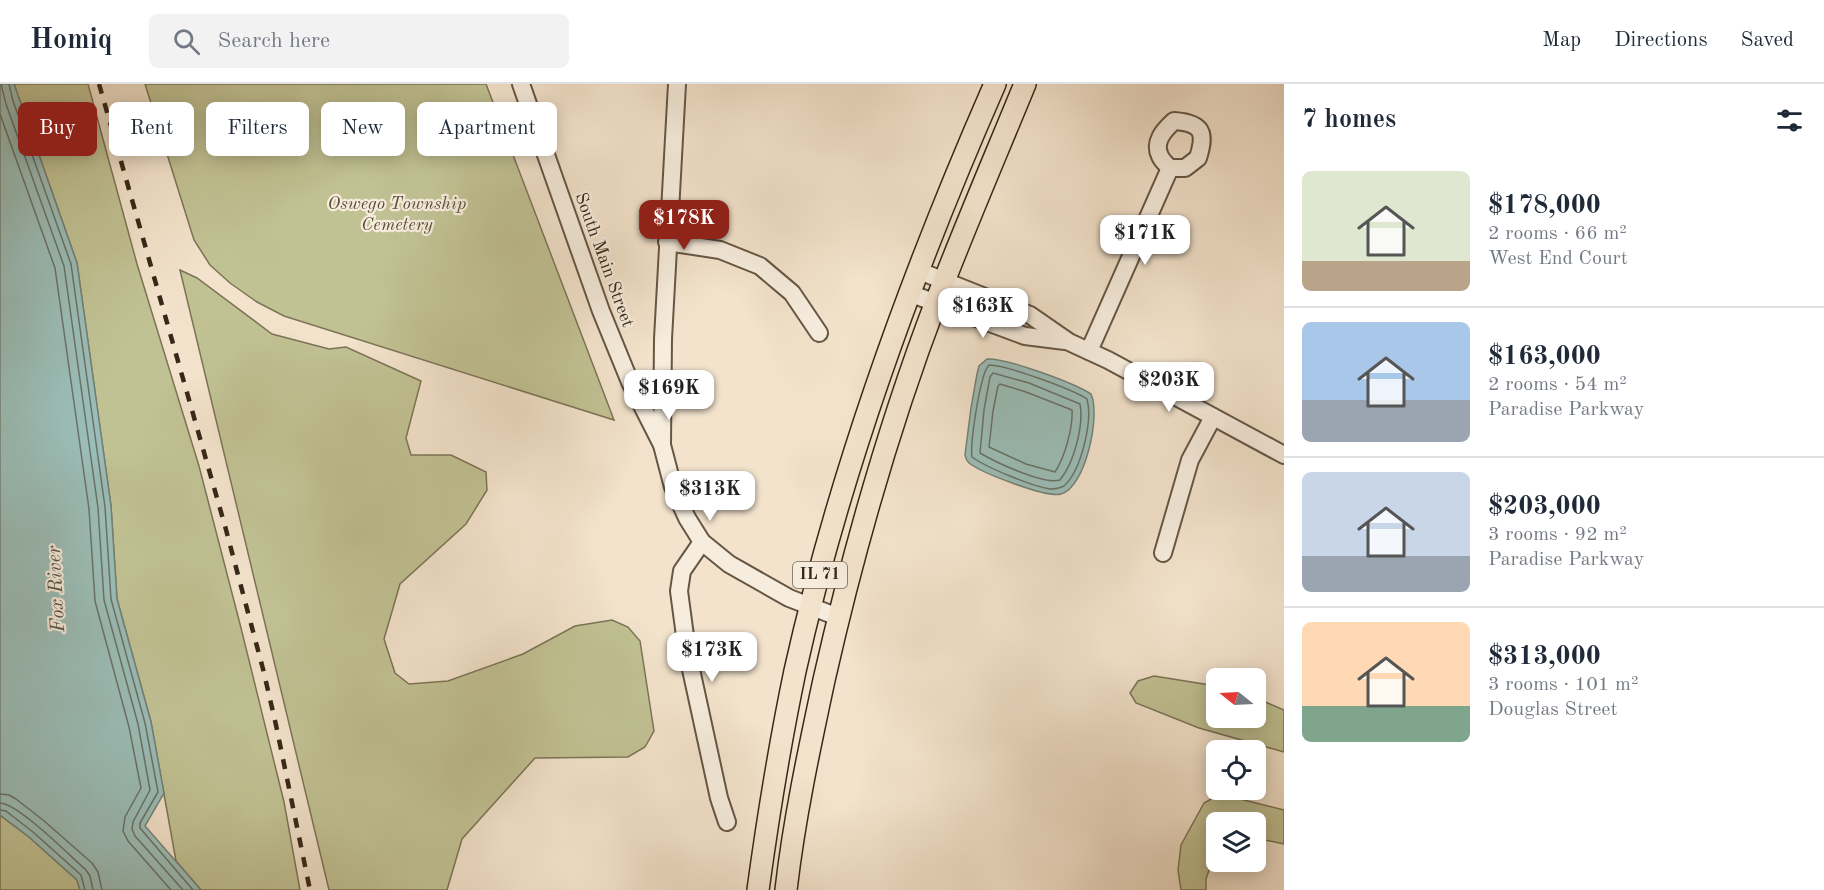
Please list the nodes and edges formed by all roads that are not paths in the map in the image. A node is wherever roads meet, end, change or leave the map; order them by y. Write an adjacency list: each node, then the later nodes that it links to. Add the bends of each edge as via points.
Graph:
1 (521, 84): 15 (street, South Main Street, via 601,311 630,382)
2 (677, 84): 6 (street)
3 (995, 84): 7 (main road, IL 71)
4 (1025, 84): 8 (main road, IL 71)
5 (1170, 168): 13 (street)
6 (667, 242): 11 (street, via 720,250 760,266 792,293); 15 (street)
7 (917, 270): 8 (street); 9 (main road, IL 71)
8 (944, 281): 10 (main road, IL 71); 12 (street, via 1030,315)
9 (909, 293): 10 (street); 19 (main road, IL 71, via 846,482)
10 (935, 303): 12 (street, via 1025,336); 20 (main road, IL 71, via 863,524)
11 (819, 333)
12 (1069, 342): 13 (street)
13 (1089, 351): 14 (street)
14 (1213, 417): 16 (street); 18 (street, via 1190,460)
15 (662, 445): 17 (street, via 673,487)
16 (1284, 455)
17 (702, 542): 19 (street, via 729,564); 21 (street, via 682,571 679,591 687,651)
18 (1163, 553)
19 (811, 607): 20 (street); 22 (main road, IL 71, via 783,736)
20 (838, 617): 23 (main road, IL 71, via 810,743)
21 (727, 822)
22 (758, 890)
23 (786, 890)

